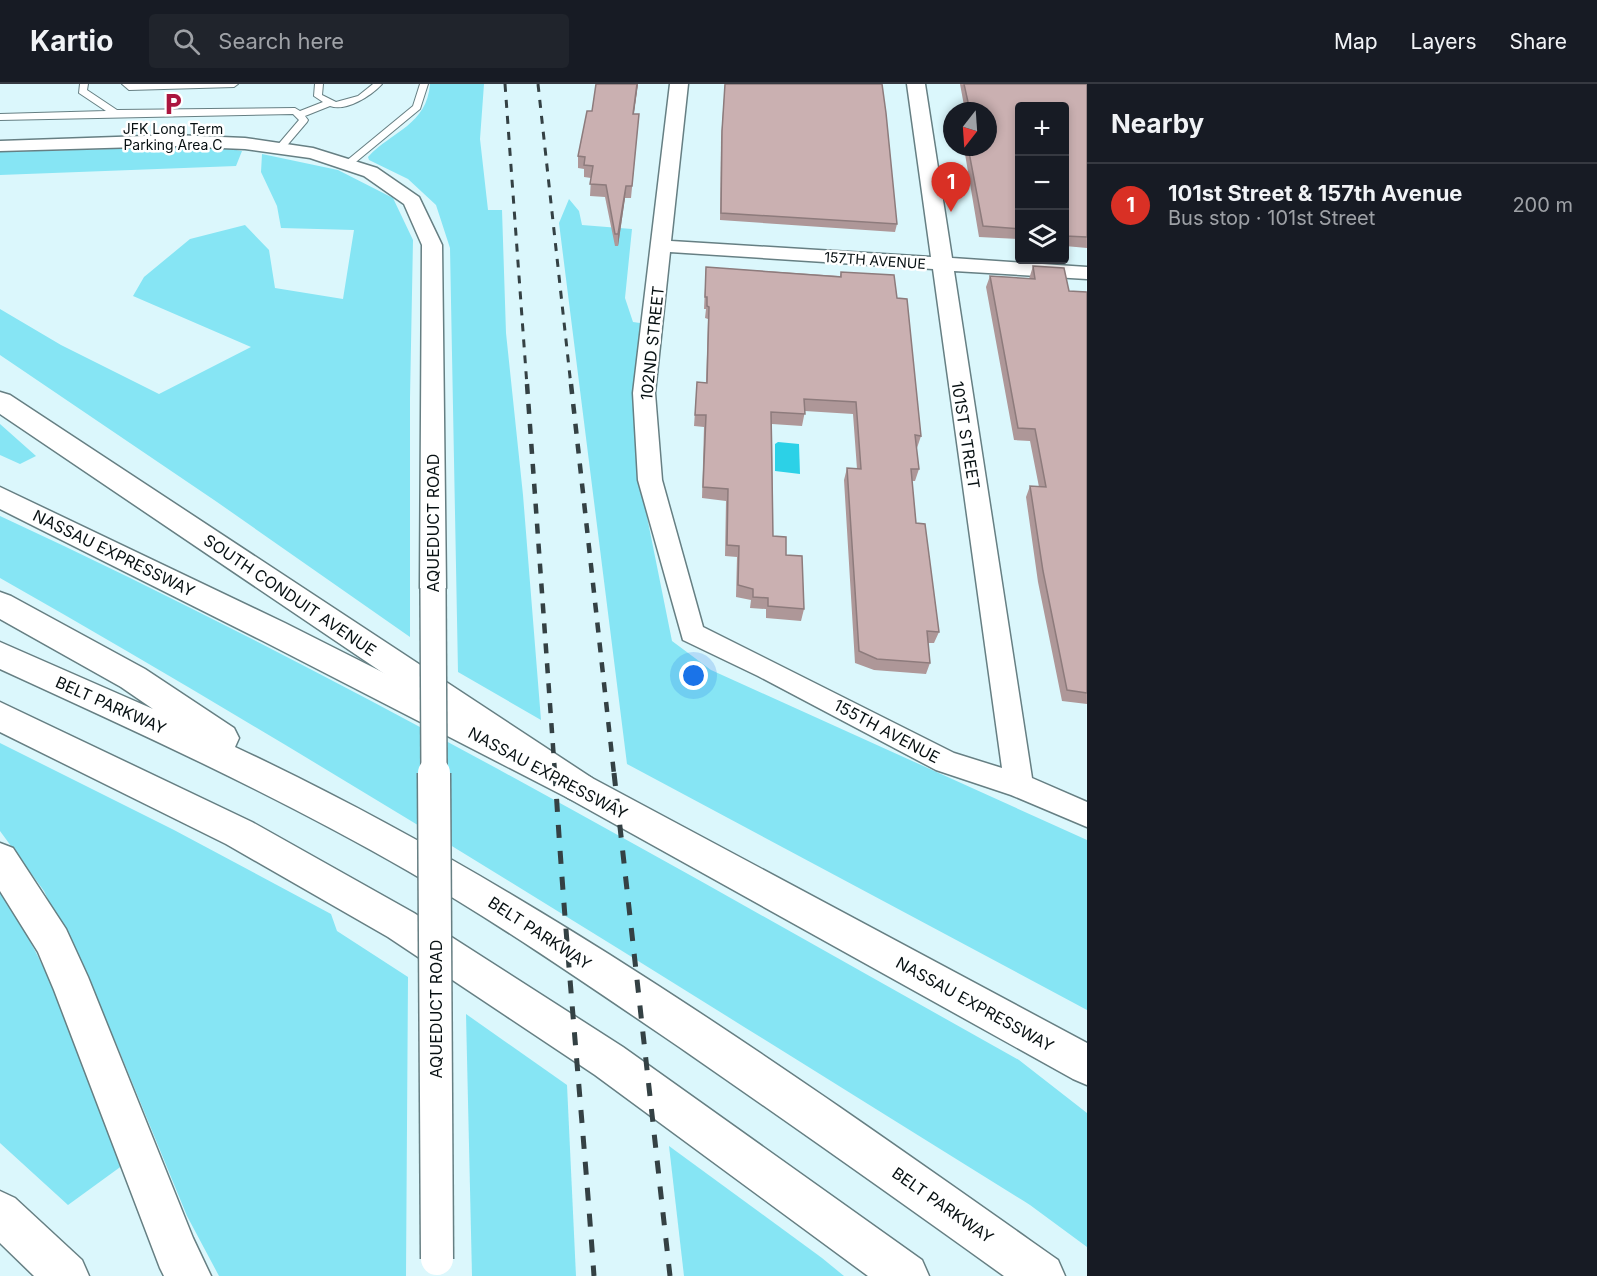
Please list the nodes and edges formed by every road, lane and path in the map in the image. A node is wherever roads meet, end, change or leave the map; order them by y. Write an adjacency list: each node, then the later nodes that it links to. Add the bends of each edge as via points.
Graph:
1 (84, 84): 10 (lane, via 82,91)
2 (126, 84): 3 (lane)
3 (234, 84)
4 (318, 84): 9 (lane, via 318,96)
5 (378, 84): 9 (lane, via 361,98 335,105)
6 (424, 84): 15 (lane, via 417,107)
7 (679, 84): 16 (street, 102ND STREET)
8 (916, 84): 17 (street, 101ST STREET)
9 (331, 102): 11 (lane)
10 (115, 113): 11 (lane, via 267,110 295,111); 12 (lane)
11 (299, 115): 14 (lane, via 304,120)
12 (0, 117)
13 (0, 146): 14 (street, AQUEDUCT ROAD, via 187,141)
14 (280, 147): 15 (street, AQUEDUCT ROAD)
15 (348, 164): 32 (street, AQUEDUCT ROAD, bridge, via 378,177 410,198 423,215 433,260)
16 (662, 246): 17 (street, 157TH AVENUE); 22 (street, 102ND STREET, via 644,393 650,480)
17 (941, 264): 18 (street, 157TH AVENUE); 25 (street, 101ST STREET)
18 (1087, 273)
19 (0, 401): 26 (main road, SOUTH CONDUIT AVENUE)
20 (0, 497): 26 (main road, NASSAU EXPRESSWAY)
21 (0, 604): 27 (main road, via 133,678)
22 (692, 633): 25 (street, 155TH AVENUE, via 945,762)
23 (0, 655): 27 (main road, BELT PARKWAY, via 141,718)
24 (0, 716): 35 (main road, via 239,833 401,925 609,1061)
25 (1018, 785): 28 (street, 155TH AVENUE)
26 (580, 788): 30 (main road, NASSAU EXPRESSWAY)
27 (330, 811): 36 (main road, BELT PARKWAY, via 478,893 616,982)
28 (1087, 815)
29 (0, 859): 34 (main road, via 52,941)
30 (1087, 1065)
31 (0, 1213): 33 (main road)
32 (437, 1268)
33 (66, 1276)
34 (188, 1276)
35 (906, 1276)
36 (1042, 1276)

